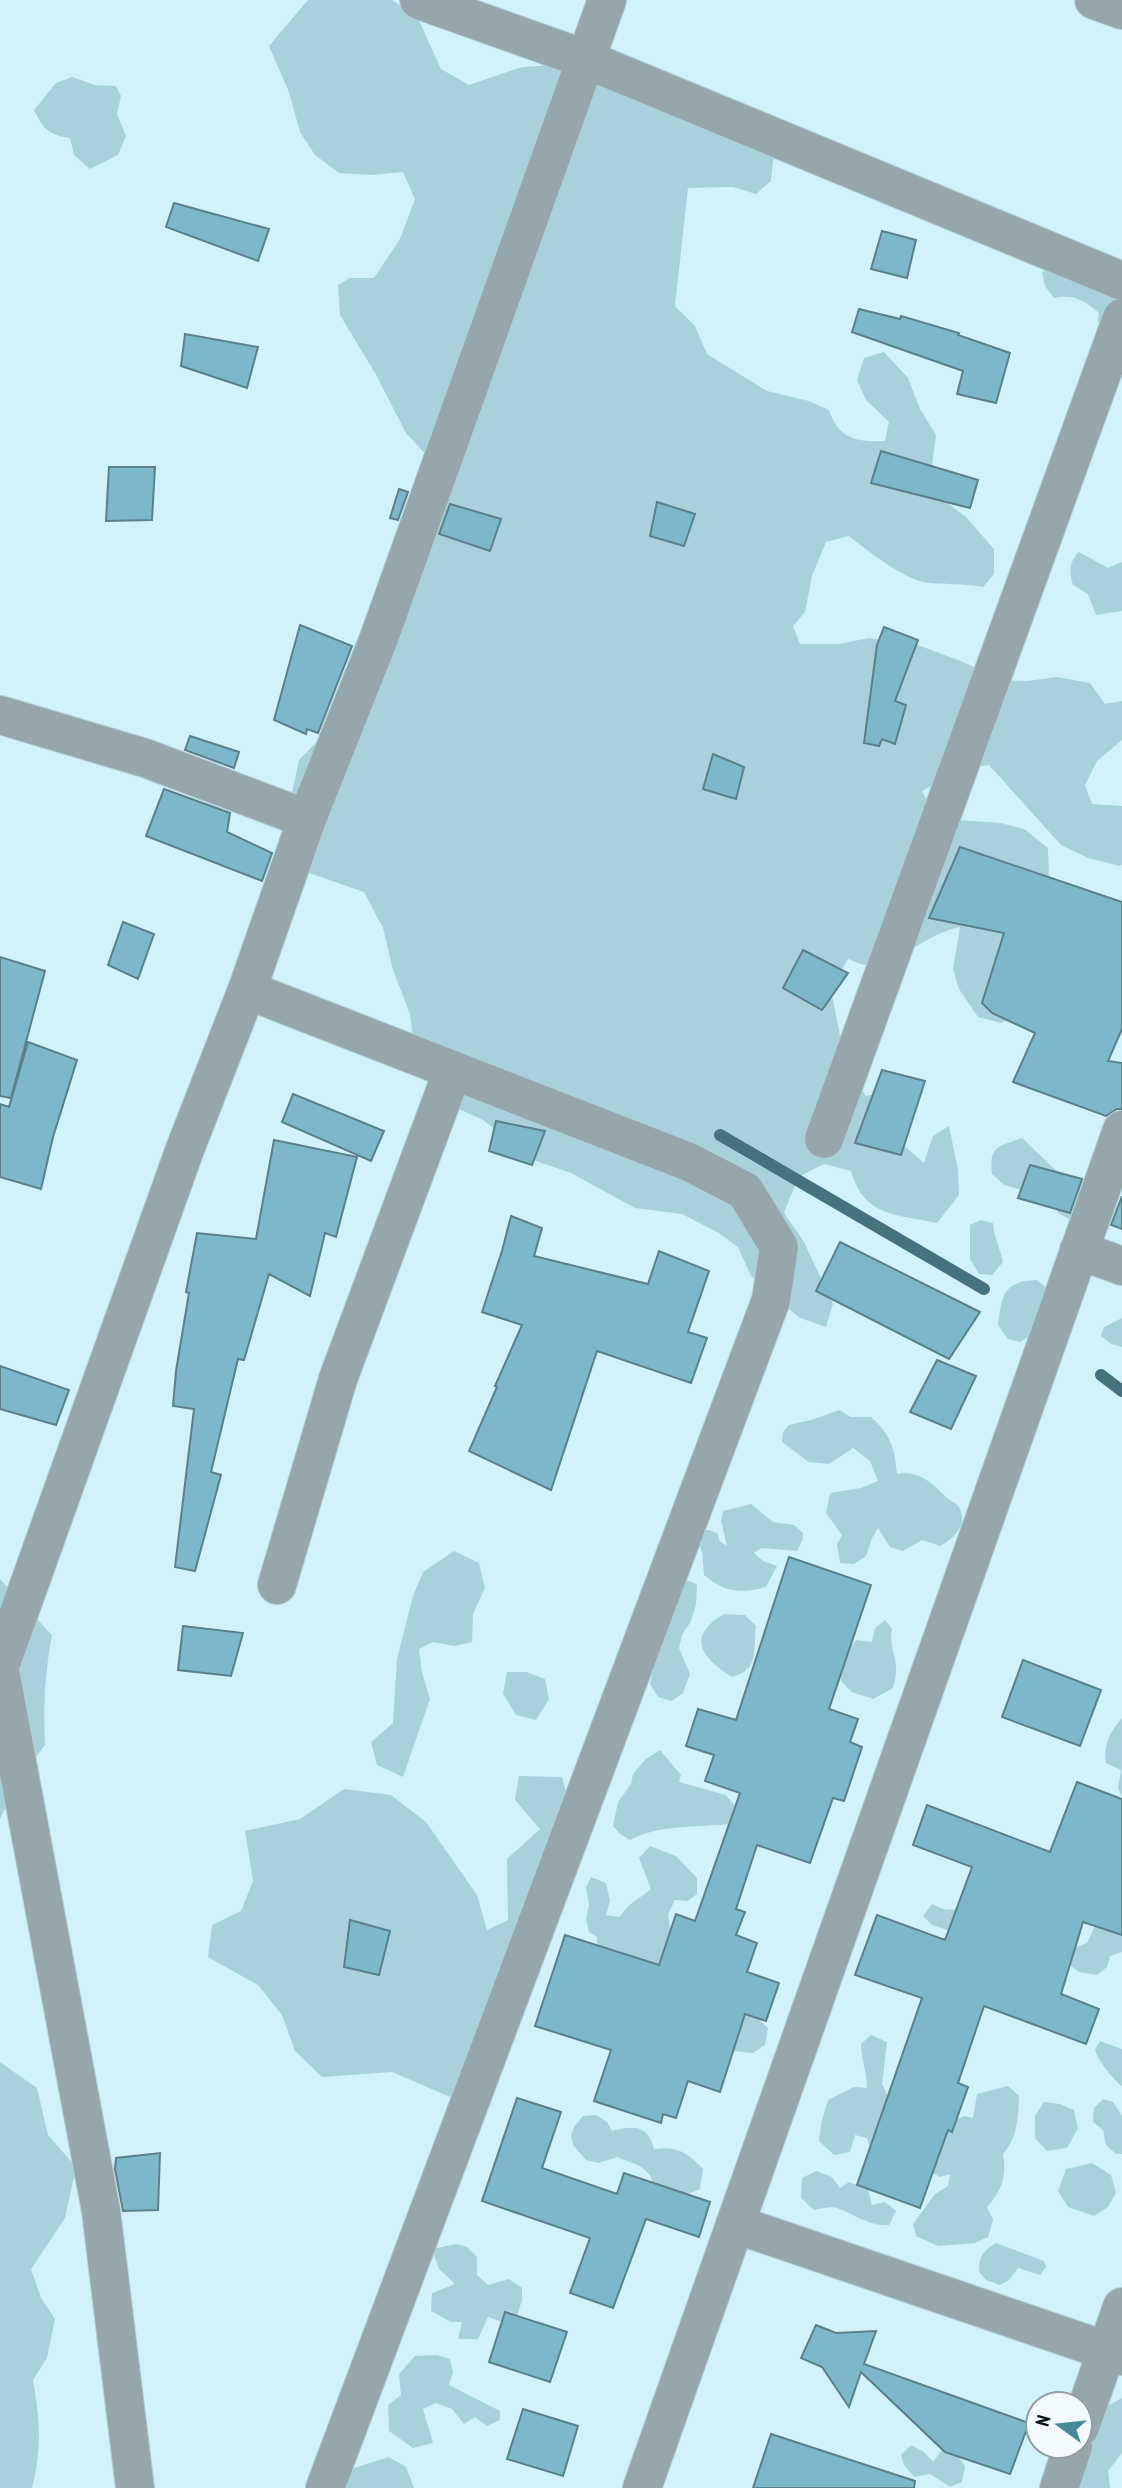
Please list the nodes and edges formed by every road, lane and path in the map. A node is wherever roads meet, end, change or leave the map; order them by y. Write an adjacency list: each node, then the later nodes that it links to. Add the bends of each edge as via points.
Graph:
1 (419, 0): 5 (street)
2 (607, 0): 5 (street)
3 (1094, 0): 4 (street)
4 (1122, 10)
5 (585, 58): 6 (street); 9 (street, via 379,638)
6 (1122, 281)
7 (1122, 318): 13 (street)
8 (0, 715): 9 (street, via 145,758)
9 (307, 819): 10 (street)
10 (247, 989): 11 (street); 17 (street, via 180,1162)
11 (453, 1070): 16 (street, via 338,1379); 24 (street, via 689,1161 745,1191 779,1247 771,1300)
12 (1122, 1129): 14 (street)
13 (824, 1139)
14 (1079, 1250): 15 (street); 18 (street)
15 (1122, 1266)
16 (277, 1585)
17 (0, 1669): 23 (street, via 101,2211)
18 (735, 2224): 20 (street); 25 (street)
19 (1122, 2307): 20 (street)
20 (1114, 2353): 21 (street)
21 (1094, 2397)
22 (1068, 2460): 26 (street)
23 (135, 2488)
24 (325, 2488)
25 (642, 2488)
26 (1059, 2488)

